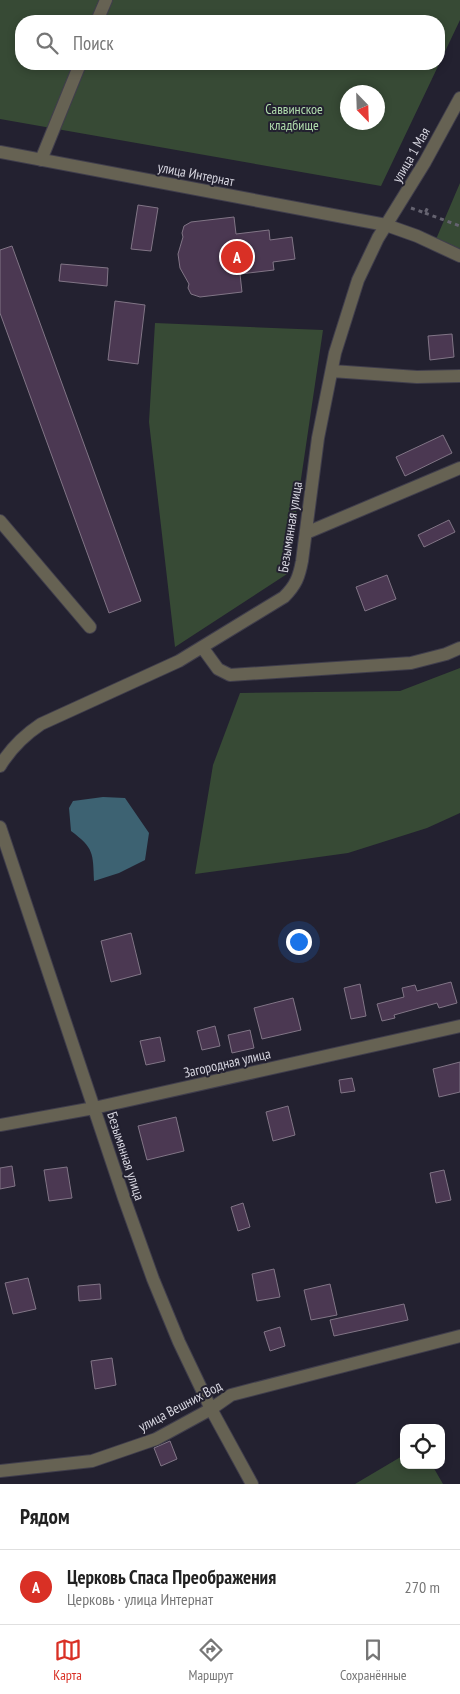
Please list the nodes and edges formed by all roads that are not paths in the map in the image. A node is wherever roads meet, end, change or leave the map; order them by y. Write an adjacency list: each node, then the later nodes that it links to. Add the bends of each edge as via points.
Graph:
1 (106, 0): 2 (street)
2 (100, 15)
3 (78, 70): 6 (street)
4 (460, 98): 7 (street, улица 1 Мая)
5 (0, 152): 6 (street, улица Интернат)
6 (41, 160): 7 (street, улица Интернат)
7 (386, 225): 8 (street, улица Интернат); 9 (street, Безымянная улица, via 358,280)
8 (460, 256)
9 (332, 371): 10 (street); 13 (street, Безымянная улица, via 318,438)
10 (459, 379)
11 (460, 468): 13 (street)
12 (0, 521): 14 (street)
13 (306, 533): 15 (street, Безымянная улица, via 299,577 293,588 284,597)
14 (90, 627)
15 (202, 647): 16 (street, via 218,669 230,675 411,663); 17 (street, Безымянная улица, via 154,673 41,724 19,740)
16 (460, 648)
17 (0, 766)
18 (0, 826): 20 (street, Безымянная улица)
19 (460, 1026): 20 (street, Загородная улица)
20 (94, 1108): 21 (street, Загородная улица); 23 (street, Безымянная улица, via 153,1279)
21 (0, 1125)
22 (460, 1336): 23 (street, улица Вешних Вод, via 231,1395)
23 (211, 1409): 24 (street, улица Вешних Вод, via 156,1439 92,1461); 25 (street, Безымянная улица)
24 (0, 1471)
25 (252, 1484)

